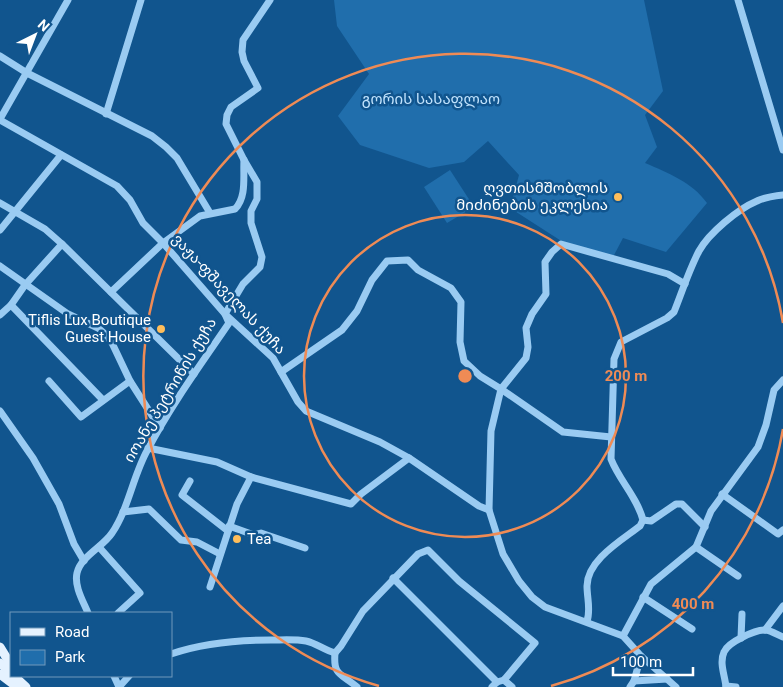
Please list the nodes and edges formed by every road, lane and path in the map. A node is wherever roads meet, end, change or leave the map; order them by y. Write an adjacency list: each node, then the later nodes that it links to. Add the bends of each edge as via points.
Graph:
1 (68, 0): 6 (street)
2 (141, 0): 7 (street)
3 (270, 0): 11 (street, იოანე პეტრიწის ქუჩა, via 242,40 244,61 258,88 232,107 227,115 226,124)
4 (738, 0): 9 (street)
5 (0, 56): 6 (street)
6 (27, 73): 7 (street); 8 (street)
7 (106, 114): 15 (street, via 152,136 166,147)
8 (0, 119): 10 (street, ვაჟა-ფშაველას ქუჩა)
9 (783, 150)
10 (61, 155): 14 (street); 17 (street, ვაჟა-ფშაველას ქუჩა, via 117,186 130,200 143,223)
11 (244, 160): 15 (street, via 243,192 238,206 228,212); 24 (street, იოანე პეტრიწის ქუჩა, via 257,182 251,223 262,257 260,267 243,284)
12 (783, 195): 20 (street, via 755,201 733,215 699,250)
13 (0, 203): 14 (street)
14 (14, 213): 16 (street); 18 (street, via 45,229)
15 (210, 214): 17 (street, via 200,216)
16 (0, 230)
17 (163, 243): 22 (street); 24 (street, ვაჟა-ფშაველას ქუჩა)
18 (62, 244): 21 (street); 22 (street)
19 (0, 266): 21 (street)
20 (686, 284): 32 (street, via 668,274 561,244 545,262 546,294 526,328 526,358); 36 (street, via 668,318 621,342 614,359)
21 (26, 285): 23 (street); 31 (street, via 106,335)
22 (111, 292): 28 (street)
23 (11, 305): 25 (street); 33 (street)
24 (225, 314): 26 (street, ვაჟა-ფშაველას ქუჩა)
25 (0, 315)
26 (233, 324): 27 (street, ვაჟა-ფშაველას ქუჩა, via 273,358); 28 (street, იოანე პეტრიწის ქუჩა)
27 (281, 372): 32 (street, via 342,330 387,261 408,260 418,270 451,288 461,302 460,342 464,361 480,376); 38 (street, ვაჟა-ფშაველას ქუჩა, via 306,411 380,442)
28 (194, 374): 35 (street, იოანე პეტრიწის ქუჩა)
29 (783, 380): 41 (street, via 774,390 758,447)
30 (49, 381): 33 (street, via 80,417)
31 (130, 381): 33 (street); 35 (street)
32 (502, 389): 36 (street, via 563,432); 42 (street, via 491,431)
33 (103, 400)
34 (0, 410): 52 (street, via 59,504)
35 (160, 428): 37 (street, იოანე პეტრიწის ქუჩა)
36 (611, 437): 44 (street, via 611,458 616,472 634,497)
37 (148, 448): 39 (street, via 217,462); 43 (street, იოანე პეტრიწის ქუჩა)
38 (408, 458): 39 (street, via 351,504); 42 (street, ვაჟა-ფშაველას ქუჩა)
39 (251, 477): 46 (street)
40 (190, 481): 46 (street, via 182,495)
41 (722, 494): 45 (street); 47 (street, via 778,534)
42 (489, 510): 61 (street, via 503,554 532,597 545,607)
43 (123, 512): 48 (street, იოანე პეტრიწის ქუჩა, via 112,534); 51 (street, via 149,509 181,540 197,542)
44 (643, 520): 45 (street, via 651,521 676,504 682,504); 61 (street, via 592,568 587,584)
45 (704, 527): 49 (street)
46 (228, 529): 50 (street, via 254,535 261,533); 51 (street)
47 (783, 530)
48 (99, 547): 52 (street, იოანე პეტრიწის ქუჩა); 59 (street, via 140,593)
49 (696, 547): 53 (street); 56 (street, via 651,584)
50 (305, 548)
51 (220, 554): 55 (street)
52 (84, 561): 58 (street, via 77,574 77,584)
53 (738, 576)
54 (394, 578): 68 (street, via 362,611); 78 (street); 78 (street, via 418,554 428,550 459,581 535,643)
55 (210, 587)
56 (643, 597): 62 (street); 64 (street)
57 (783, 606): 63 (street)
58 (88, 612)
59 (119, 612)
60 (742, 614): 65 (street)
61 (587, 621): 64 (street)
62 (692, 629)
63 (765, 630): 65 (street); 66 (street)
64 (623, 636): 70 (street)
65 (740, 638): 80 (street, via 724,652 722,667)
66 (783, 638)
67 (0, 647): 72 (main road)
68 (335, 652): 69 (street, via 307,641 238,640); 82 (street, via 334,666)
69 (172, 654)
70 (641, 656): 76 (street); 79 (street)
71 (0, 662): 73 (main road)
72 (10, 663)
73 (10, 672)
74 (0, 674): 77 (main road)
75 (128, 677): 81 (street)
76 (666, 679): 79 (street); 84 (street)
77 (19, 682)
78 (498, 683): 83 (street)
79 (632, 684)
80 (726, 686): 85 (street)
81 (119, 687)
82 (357, 687)
83 (512, 687)
84 (676, 687)
85 (736, 687)

